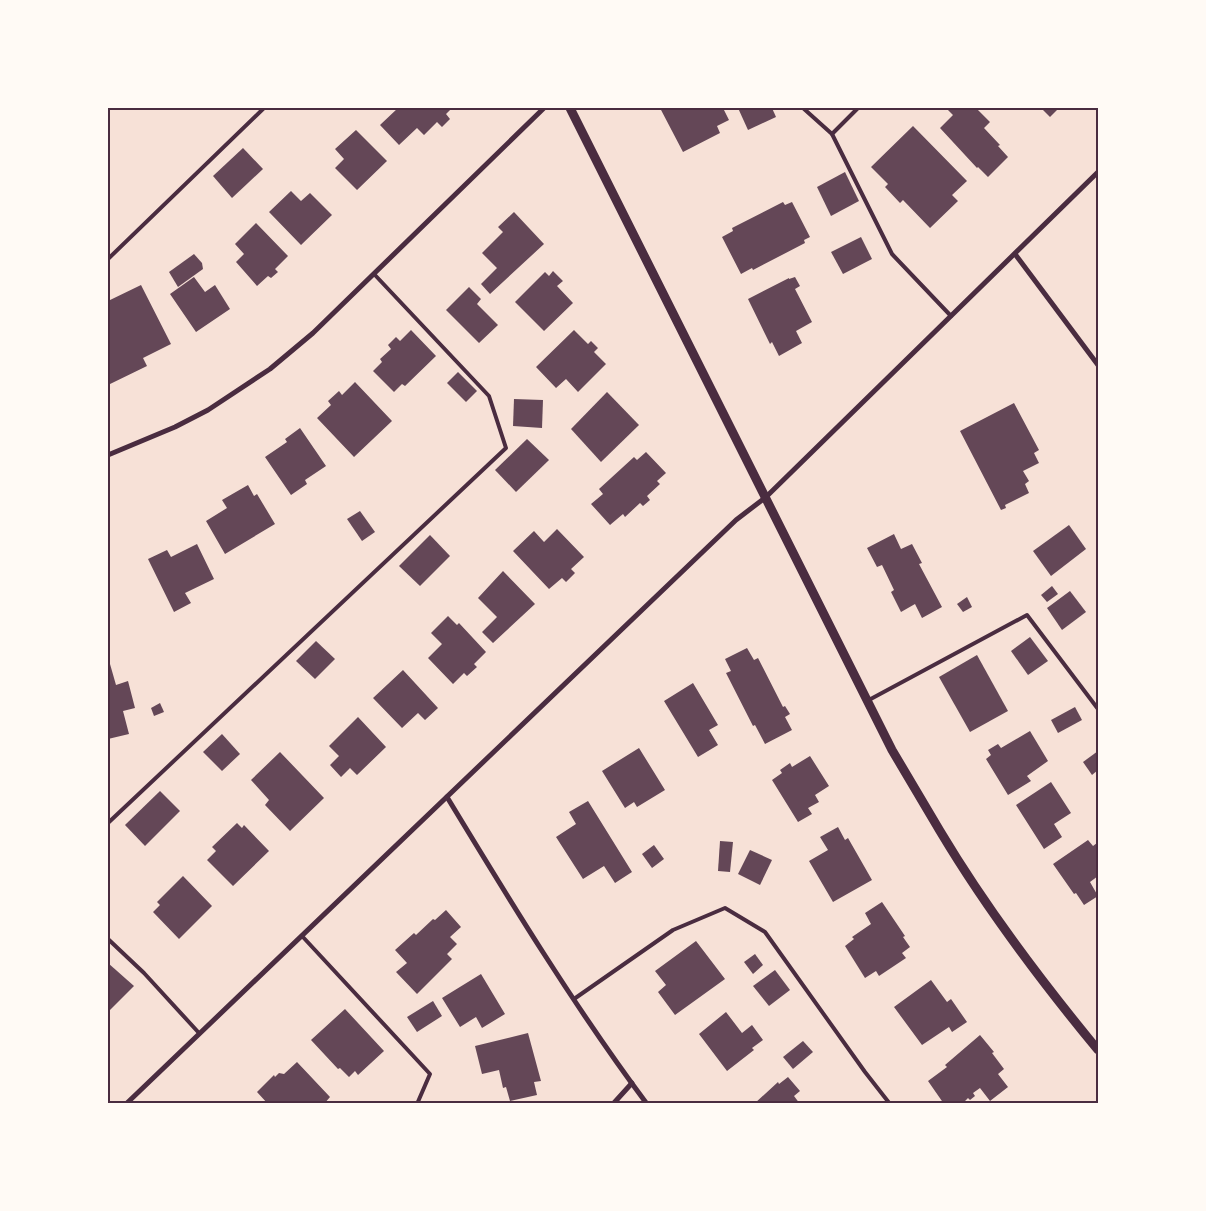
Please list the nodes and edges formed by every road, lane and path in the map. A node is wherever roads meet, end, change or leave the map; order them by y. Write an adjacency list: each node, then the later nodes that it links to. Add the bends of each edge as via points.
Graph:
1 (264, 108): 9 (lane)
2 (544, 108): 10 (street)
3 (570, 108): 14 (street)
4 (804, 108): 6 (lane)
5 (858, 108): 6 (lane)
6 (832, 134): 11 (lane, via 892,254)
7 (1098, 172): 8 (street)
8 (1015, 254): 11 (street); 12 (street)
9 (108, 259)
10 (374, 274): 13 (street, via 299,345 240,390 175,427); 18 (lane, via 489,396 506,448)
11 (951, 316): 14 (street)
12 (1098, 365)
13 (108, 455)
14 (766, 498): 15 (street); 17 (street, via 736,520)
15 (867, 701): 16 (lane, via 1027,616); 23 (street, via 936,825 987,903)
16 (1098, 709)
17 (447, 796): 19 (street); 21 (street)
18 (108, 824)
19 (302, 936): 22 (street); 26 (lane, via 430,1074)
20 (108, 939): 22 (lane)
21 (574, 999): 24 (street); 29 (lane, via 673,930 725,908 765,932)
22 (199, 1033): 25 (street)
23 (1098, 1050)
24 (632, 1083): 27 (street); 28 (street)
25 (126, 1104)
26 (417, 1104)
27 (614, 1104)
28 (647, 1104)
29 (890, 1104)

